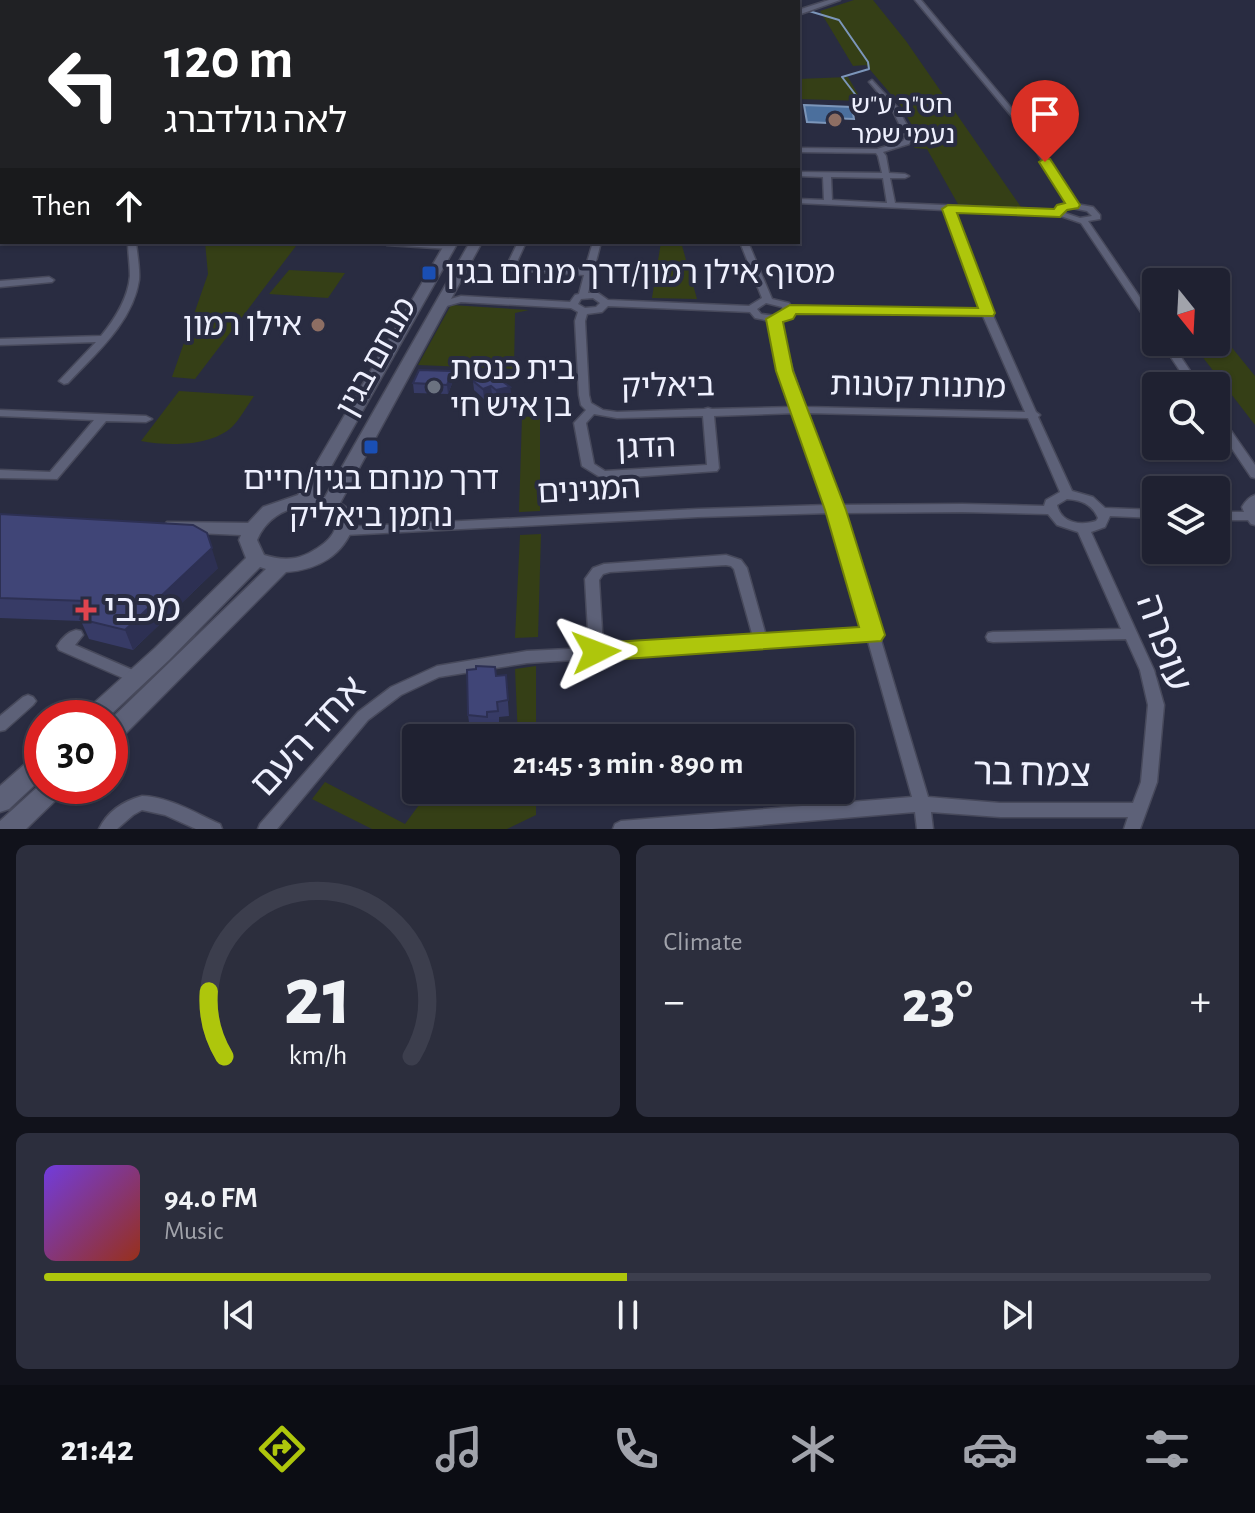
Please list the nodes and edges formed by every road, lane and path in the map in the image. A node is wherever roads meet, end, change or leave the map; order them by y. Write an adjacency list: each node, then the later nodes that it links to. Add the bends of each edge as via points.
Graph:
1 (826, 0): 4 (main road)
2 (836, 0): 5 (main road)
3 (918, 0): 15 (street, via 1027,130)
4 (800, 10)
5 (800, 10)
6 (872, 82): 8 (street, via 895,108 909,136 900,146)
7 (800, 150): 8 (street)
8 (878, 151): 11 (street)
9 (800, 174): 10 (street)
10 (827, 175): 11 (street); 14 (street)
11 (886, 176): 12 (street); 16 (street)
12 (905, 176)
13 (800, 201): 14 (street)
14 (828, 203): 16 (street)
15 (1073, 205): 18 (street, via 1061,207); 19 (street, via 1097,214)
16 (892, 206): 17 (street)
17 (948, 209): 18 (street); 36 (street)
18 (1060, 213): 19 (street)
19 (1084, 221): 33 (street)
20 (132, 244): 38 (street, via 134,279 126,307)
21 (451, 244): 52 (main road, מנחם בגין)
22 (475, 244): 29 (main road, מנחם בגין)
23 (521, 244): 26 (street, via 511,265 515,268)
24 (596, 244): 26 (street, ביאליק)
25 (745, 244): 30 (street)
26 (587, 272): 31 (street, ביאליק)
27 (49, 280): 28 (street)
28 (0, 284)
29 (451, 299): 31 (street); 54 (main road, מנחם בגין)
30 (768, 300): 34 (street); 35 (street)
31 (578, 303): 32 (street, via 598,296); 32 (street, via 599,310); 41 (street, ביאליק, via 584,395)
32 (606, 303): 34 (street)
33 (1142, 307)
34 (752, 309): 37 (street)
35 (790, 309): 36 (street); 37 (street, via 787,316)
36 (987, 313): 45 (street)
37 (774, 319): 42 (street)
38 (103, 339): 39 (street); 40 (street)
39 (0, 342)
40 (64, 381)
41 (592, 410): 43 (street, ביאליק, via 617,415); 43 (street, הדגן, via 580,423 588,466 603,475 713,468)
42 (800, 410): 43 (street, ביאליק); 45 (street, מתנות קטנות); 55 (street)
43 (708, 411)
44 (0, 413): 46 (street)
45 (1034, 415): 51 (street)
46 (103, 417): 47 (street); 49 (street, via 53,476)
47 (146, 419)
48 (1230, 437): 50 (street)
49 (0, 474)
50 (1255, 474)
51 (1067, 494): 56 (street, via 1052,499); 57 (street, via 1091,501)
52 (304, 499): 54 (main road); 62 (main road, via 272,509)
53 (1255, 499): 60 (street, via 1248,507)
54 (331, 503): 64 (main road, via 346,520)
55 (835, 510): 56 (street, המגינים); 64 (street, המגינים); 69 (street)
56 (1050, 510): 63 (street, via 1067,525)
57 (1103, 512): 58 (street); 63 (street, via 1101,524)
58 (1142, 513)
59 (1230, 517): 60 (street)
60 (1253, 518)
61 (151, 525): 62 (main road)
62 (251, 529): 65 (main road, via 248,540)
63 (1083, 529): 67 (street, עופרה)
64 (345, 531): 66 (main road, via 338,543 313,560)
65 (256, 559): 66 (main road); 73 (main road)
66 (281, 566): 76 (main road)
67 (1132, 634): 70 (street); 82 (street, עופרה, via 1156,705 1149,782)
68 (76, 635): 73 (street, via 64,646)
69 (873, 635): 71 (street, אחד העם); 81 (street)
70 (993, 637)
71 (761, 642): 72 (street, אחד העם); 72 (street, via 740,568 732,561 711,560 598,571 592,579)
72 (596, 652): 86 (street, אחד העם, via 463,665 419,679 363,716)
73 (137, 678): 74 (main road)
74 (112, 700)
75 (24, 704): 77 (street)
76 (128, 716)
77 (0, 725)
78 (24, 779): 79 (main road)
79 (0, 801)
80 (36, 804): 83 (main road)
81 (922, 804): 82 (street, צמח בר); 87 (street, צמח בר); 88 (street)
82 (1140, 810): 89 (street, עופרה)
83 (9, 829)
84 (107, 829): 85 (street, via 142,803)
85 (214, 829)
86 (266, 829)
87 (621, 829)
88 (925, 829)
89 (1132, 829)

